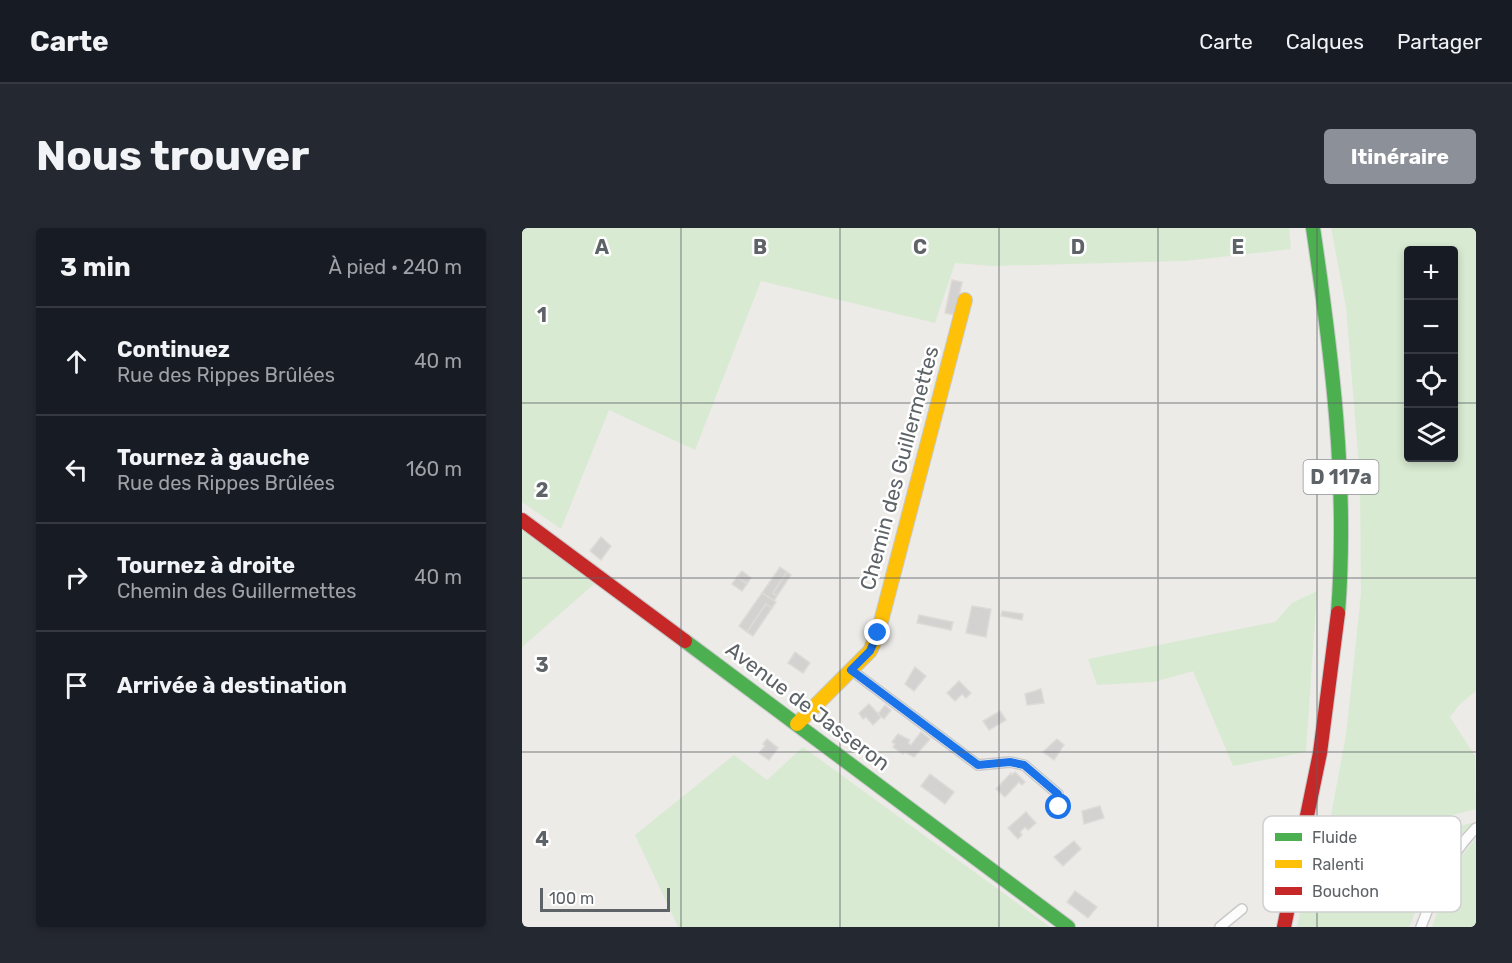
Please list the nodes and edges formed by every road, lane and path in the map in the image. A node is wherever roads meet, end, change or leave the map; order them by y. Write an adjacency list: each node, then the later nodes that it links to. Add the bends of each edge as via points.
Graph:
1 (1313, 228): 7 (main road, D 117a, via 1338,430 1342,575 1326,726)
2 (965, 300): 4 (main road, Chemin des Guillermettes, via 878,633 870,651)
3 (522, 520): 5 (main road, Avenue de Jasseron)
4 (851, 670): 5 (main road, Chemin des Guillermettes); 6 (street, via 978,765 1024,765 1058,794)
5 (797, 724): 13 (main road, Avenue de Jasseron)
6 (1059, 807)
7 (1308, 816)
8 (1476, 828): 9 (street)
9 (1461, 844)
10 (1242, 909): 14 (street)
11 (1287, 912): 15 (main road, D 117a)
12 (1427, 912): 16 (street)
13 (1068, 927)
14 (1220, 927)
15 (1284, 927)
16 (1421, 927)

